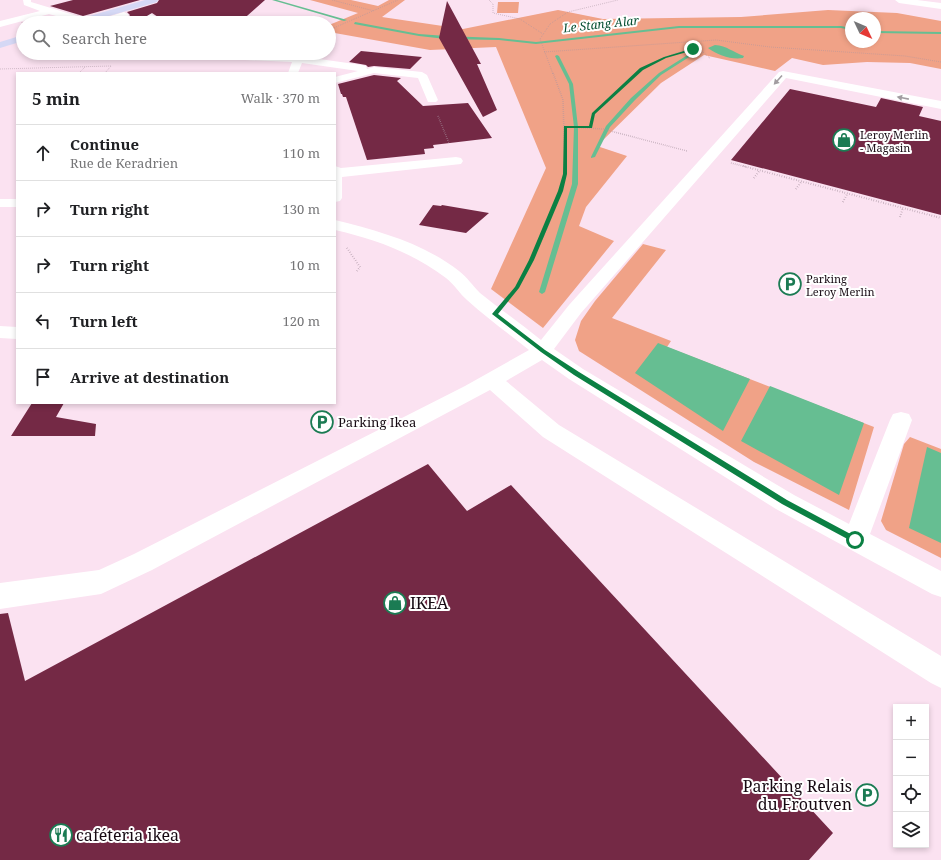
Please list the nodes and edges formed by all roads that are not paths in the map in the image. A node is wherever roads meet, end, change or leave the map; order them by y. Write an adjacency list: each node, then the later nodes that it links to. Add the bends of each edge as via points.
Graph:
1 (27, 0): 5 (street, via 27,3)
2 (154, 0): 9 (main road)
3 (899, 0): 4 (street)
4 (941, 6)
5 (49, 11): 7 (street); 8 (street)
6 (124, 15): 10 (street)
7 (30, 16)
8 (64, 16)
9 (102, 16)
10 (121, 16)
11 (16, 20): 12 (street)
12 (0, 24)
13 (16, 40): 14 (main road)
14 (0, 45)
15 (298, 60): 18 (street)
16 (305, 60): 17 (street)
17 (374, 70): 19 (street); 20 (street, via 422,75)
18 (293, 72)
19 (336, 80)
20 (432, 100)
21 (941, 105): 29 (street, one-way to 29, via 783,74 575,309)
22 (456, 160): 23 (street)
23 (336, 172)
24 (16, 202): 25 (street)
25 (0, 203)
26 (336, 224): 29 (street, via 398,243 423,256 453,275 473,296)
27 (0, 332): 28 (street)
28 (16, 333)
29 (543, 351): 30 (street); 32 (street, via 576,374 785,502)
30 (490, 380): 34 (street, via 101,582); 35 (street, via 551,431)
31 (901, 420): 32 (street)
32 (855, 540): 33 (street)
33 (941, 585)
34 (0, 596)
35 (941, 673)

